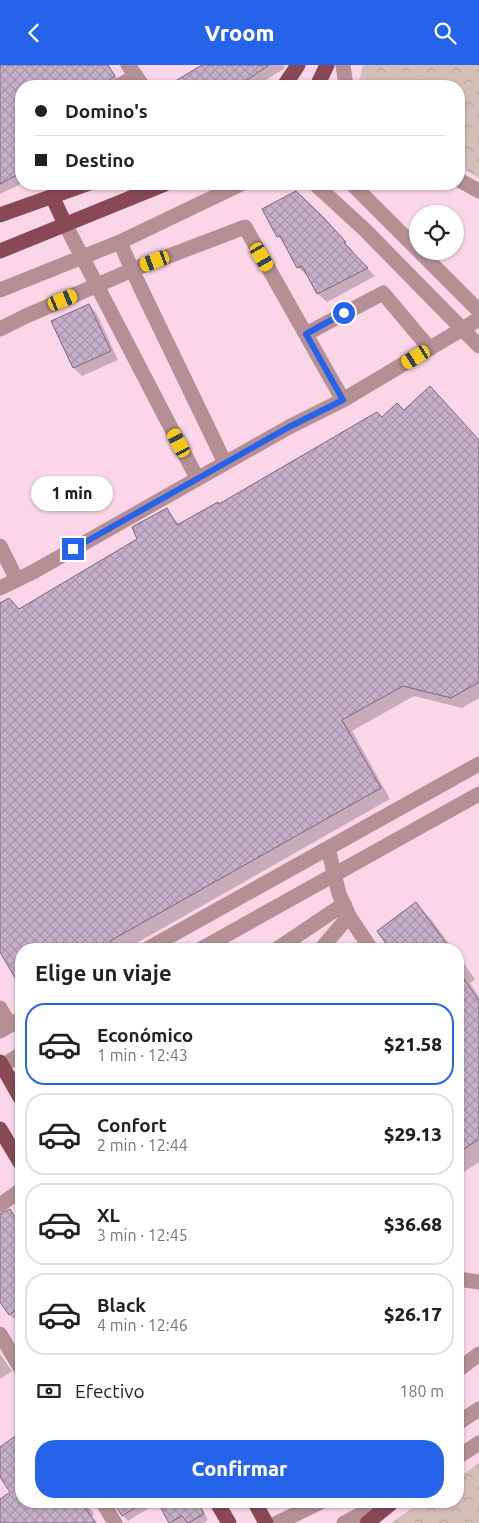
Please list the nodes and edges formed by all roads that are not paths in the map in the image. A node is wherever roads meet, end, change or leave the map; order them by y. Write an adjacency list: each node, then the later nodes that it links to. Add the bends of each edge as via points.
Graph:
1 (298, 65): 4 (main road)
2 (327, 65): 5 (main road)
3 (343, 65): 6 (street)
4 (288, 80)
5 (320, 80)
6 (345, 80)
7 (465, 183): 13 (street)
8 (69, 190): 14 (main road)
9 (150, 190): 16 (main road)
10 (228, 190): 18 (street)
11 (322, 190): 28 (street)
12 (358, 190): 17 (street)
13 (479, 191)
14 (52, 196): 15 (main road); 16 (main road)
15 (0, 215)
16 (65, 224): 19 (main road); 20 (street)
17 (409, 241)
18 (120, 242): 20 (street); 22 (street)
19 (0, 251)
20 (81, 257): 23 (street); 24 (street)
21 (428, 260): 25 (street)
22 (132, 270): 23 (street); 29 (street, via 245,227); 33 (street)
23 (97, 286): 27 (street); 34 (street)
24 (0, 290)
25 (479, 311)
26 (479, 319): 28 (street)
27 (0, 329)
28 (463, 330): 30 (street); 31 (street)
29 (306, 334): 31 (street, via 383,293); 32 (street)
30 (479, 347)
31 (430, 349): 32 (street)
32 (343, 400): 33 (street)
33 (225, 463): 34 (street)
34 (197, 479): 36 (street)
35 (0, 546): 36 (street)
36 (17, 580): 37 (street)
37 (0, 588)
38 (479, 764): 40 (street)
39 (479, 794): 41 (street)
40 (328, 848): 41 (street); 43 (street)
41 (335, 874): 42 (street, via 339,894); 44 (street)
42 (347, 910): 45 (street); 46 (street); 47 (street)
43 (158, 943)
44 (212, 943)
45 (288, 943)
46 (325, 943)
47 (367, 943)
48 (0, 1008): 49 (street)
49 (11, 1025)
50 (15, 1058): 51 (street)
51 (1, 1064): 52 (main road)
52 (15, 1088)
53 (0, 1129): 54 (main road)
54 (15, 1154)
55 (15, 1194): 56 (street)
56 (0, 1205)
57 (464, 1280): 58 (street)
58 (479, 1282)
59 (0, 1334): 61 (street)
60 (479, 1354): 62 (street)
61 (15, 1359)
62 (464, 1365)
63 (479, 1409): 64 (street)
64 (464, 1419)
65 (479, 1443): 66 (street)
66 (464, 1453)
67 (106, 1508): 73 (street)
68 (220, 1508): 74 (main road)
69 (258, 1508): 75 (main road)
70 (308, 1508): 76 (street)
71 (372, 1508): 77 (street)
72 (385, 1508): 78 (main road)
73 (115, 1523)
74 (229, 1523)
75 (266, 1523)
76 (277, 1523)
77 (344, 1523)
78 (366, 1523)

